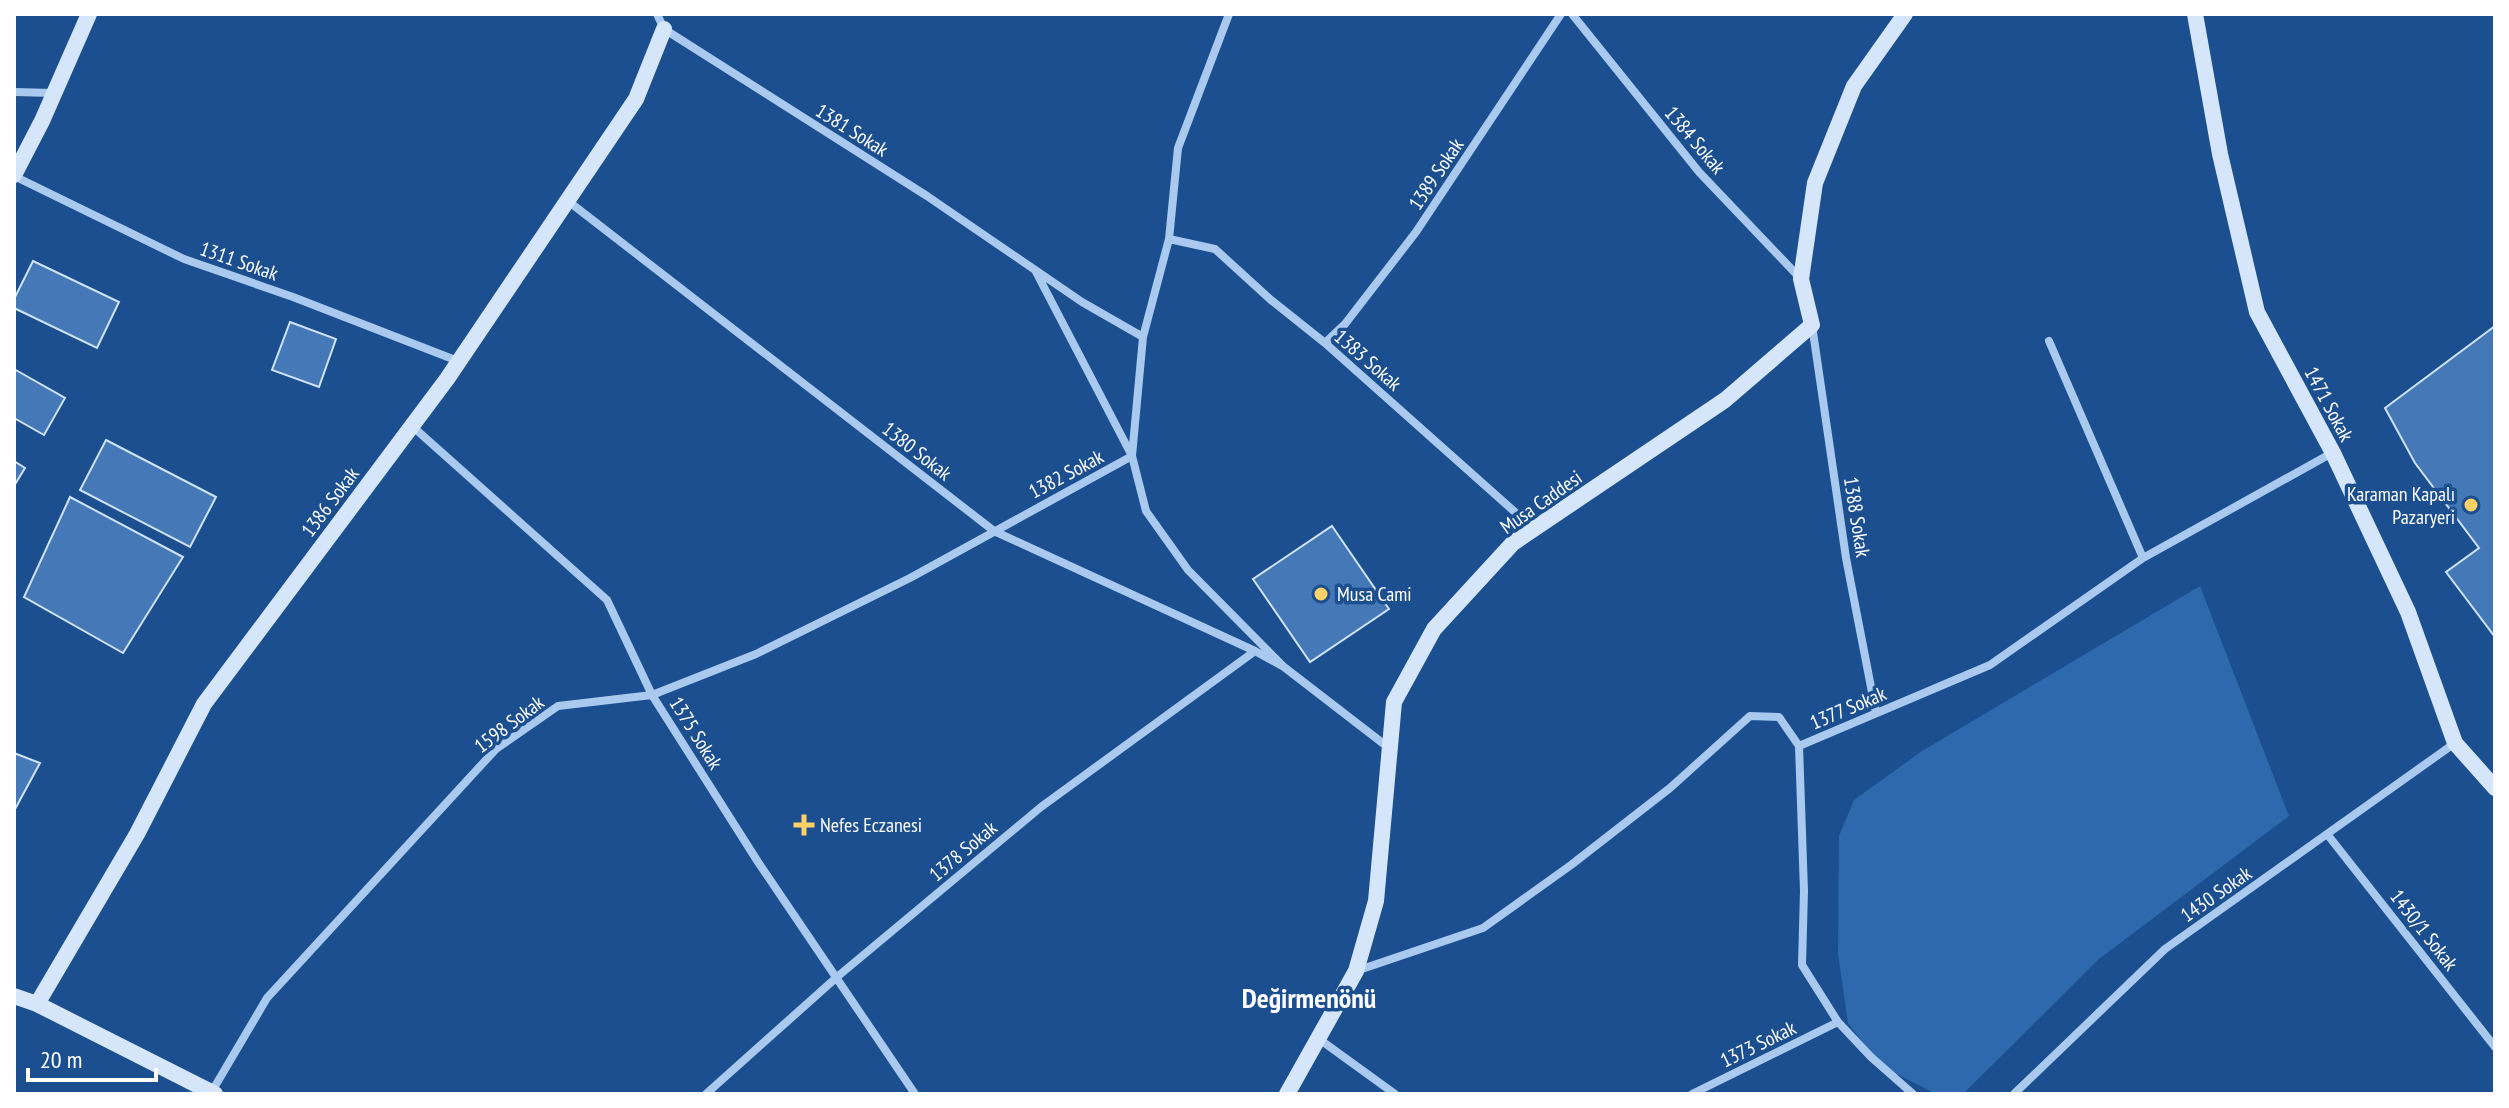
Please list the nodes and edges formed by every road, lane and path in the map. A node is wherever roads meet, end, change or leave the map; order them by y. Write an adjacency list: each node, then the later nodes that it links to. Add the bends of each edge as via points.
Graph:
1 (89, 14): 9 (street)
2 (1229, 14): 12 (street, via 1178,148)
3 (1561, 14): 18 (street, 1389 Sokak, via 1416,232)
4 (1572, 14): 14 (street, 1384 Sokak, via 1699,172)
5 (1905, 14): 14 (street, via 1854,86 1820,169)
6 (2195, 14): 21 (street, 1471 Sokak, via 2220,154 2257,312)
7 (660, 21): 11 (street, 1386 Sokak, via 636,99); 13 (street, 1381 Sokak)
8 (14, 92): 9 (street)
9 (55, 93): 10 (street)
10 (14, 176): 19 (street, 1311 Sokak, via 184,259)
11 (567, 201): 19 (street, 1386 Sokak); 24 (street, 1380 Sokak)
12 (1169, 239): 16 (street); 18 (street, 1383 Sokak, via 1215,249)
13 (1035, 270): 16 (street, 1381 Sokak); 22 (street, 1381 Sokak)
14 (1801, 279): 15 (street)
15 (1812, 325): 23 (street, Musa Caddesi, via 1725,400); 29 (street, 1388 Sokak, via 1846,558)
16 (1143, 337): 22 (street, 1382 Sokak)
17 (2049, 341): 25 (street)
18 (1325, 343): 23 (street, 1383 Sokak)
19 (459, 362): 20 (street, 1386 Sokak)
20 (412, 426): 28 (street, 1375 Sokak, via 607,600); 38 (street, 1386 Sokak, via 204,704 137,834)
21 (2333, 453): 25 (street, 1377 Sokak); 30 (street, 1471 Sokak, via 2408,612)
22 (1132, 456): 24 (street, 1382 Sokak); 27 (street, 1380 Sokak, via 1146,511 1188,570)
23 (1534, 529): 32 (street, Musa Caddesi, via 1513,543 1434,629 1394,702)
24 (994, 531): 26 (street, 1380 Sokak); 28 (street, 1598 Sokak, via 756,654)
25 (2143, 558): 29 (street, 1377 Sokak, via 1990,665)
26 (1255, 651): 27 (street, 1380 Sokak); 36 (street, 1378 Sokak, via 1041,807)
27 (1284, 667): 32 (street, 1380 Sokak)
28 (652, 695): 36 (street, 1375 Sokak); 42 (street, 1598 Sokak, via 558,706 496,749 267,998)
29 (1876, 713): 31 (street, 1377 Sokak)
30 (2455, 743): 33 (street, 1471 Sokak); 34 (street, 1430 Sokak)
31 (1799, 746): 35 (street, 1377 Sokak, via 1779,717 1750,716 1670,788 1483,928); 39 (street, via 1802,965)
32 (1390, 748): 35 (street, Musa Caddesi, via 1376,901)
33 (2495, 788)
34 (2327, 834): 41 (street, 1430/1 Sokak); 49 (street, 1430 Sokak, via 2165,949)
35 (1356, 971): 40 (street, Musa Caddesi)
36 (837, 977): 43 (street, 1378 Sokak); 44 (street, 1375 Sokak)
37 (14, 996): 38 (street)
38 (37, 1004): 42 (street)
39 (1838, 1022): 47 (street, 1373 Sokak); 48 (street)
40 (1318, 1038): 45 (street, Musa Caddesi); 46 (street)
41 (2495, 1047)
42 (212, 1093)
43 (706, 1094)
44 (915, 1094)
45 (1287, 1094)
46 (1395, 1094)
47 (1692, 1094)
48 (1913, 1094)
49 (2014, 1094)

